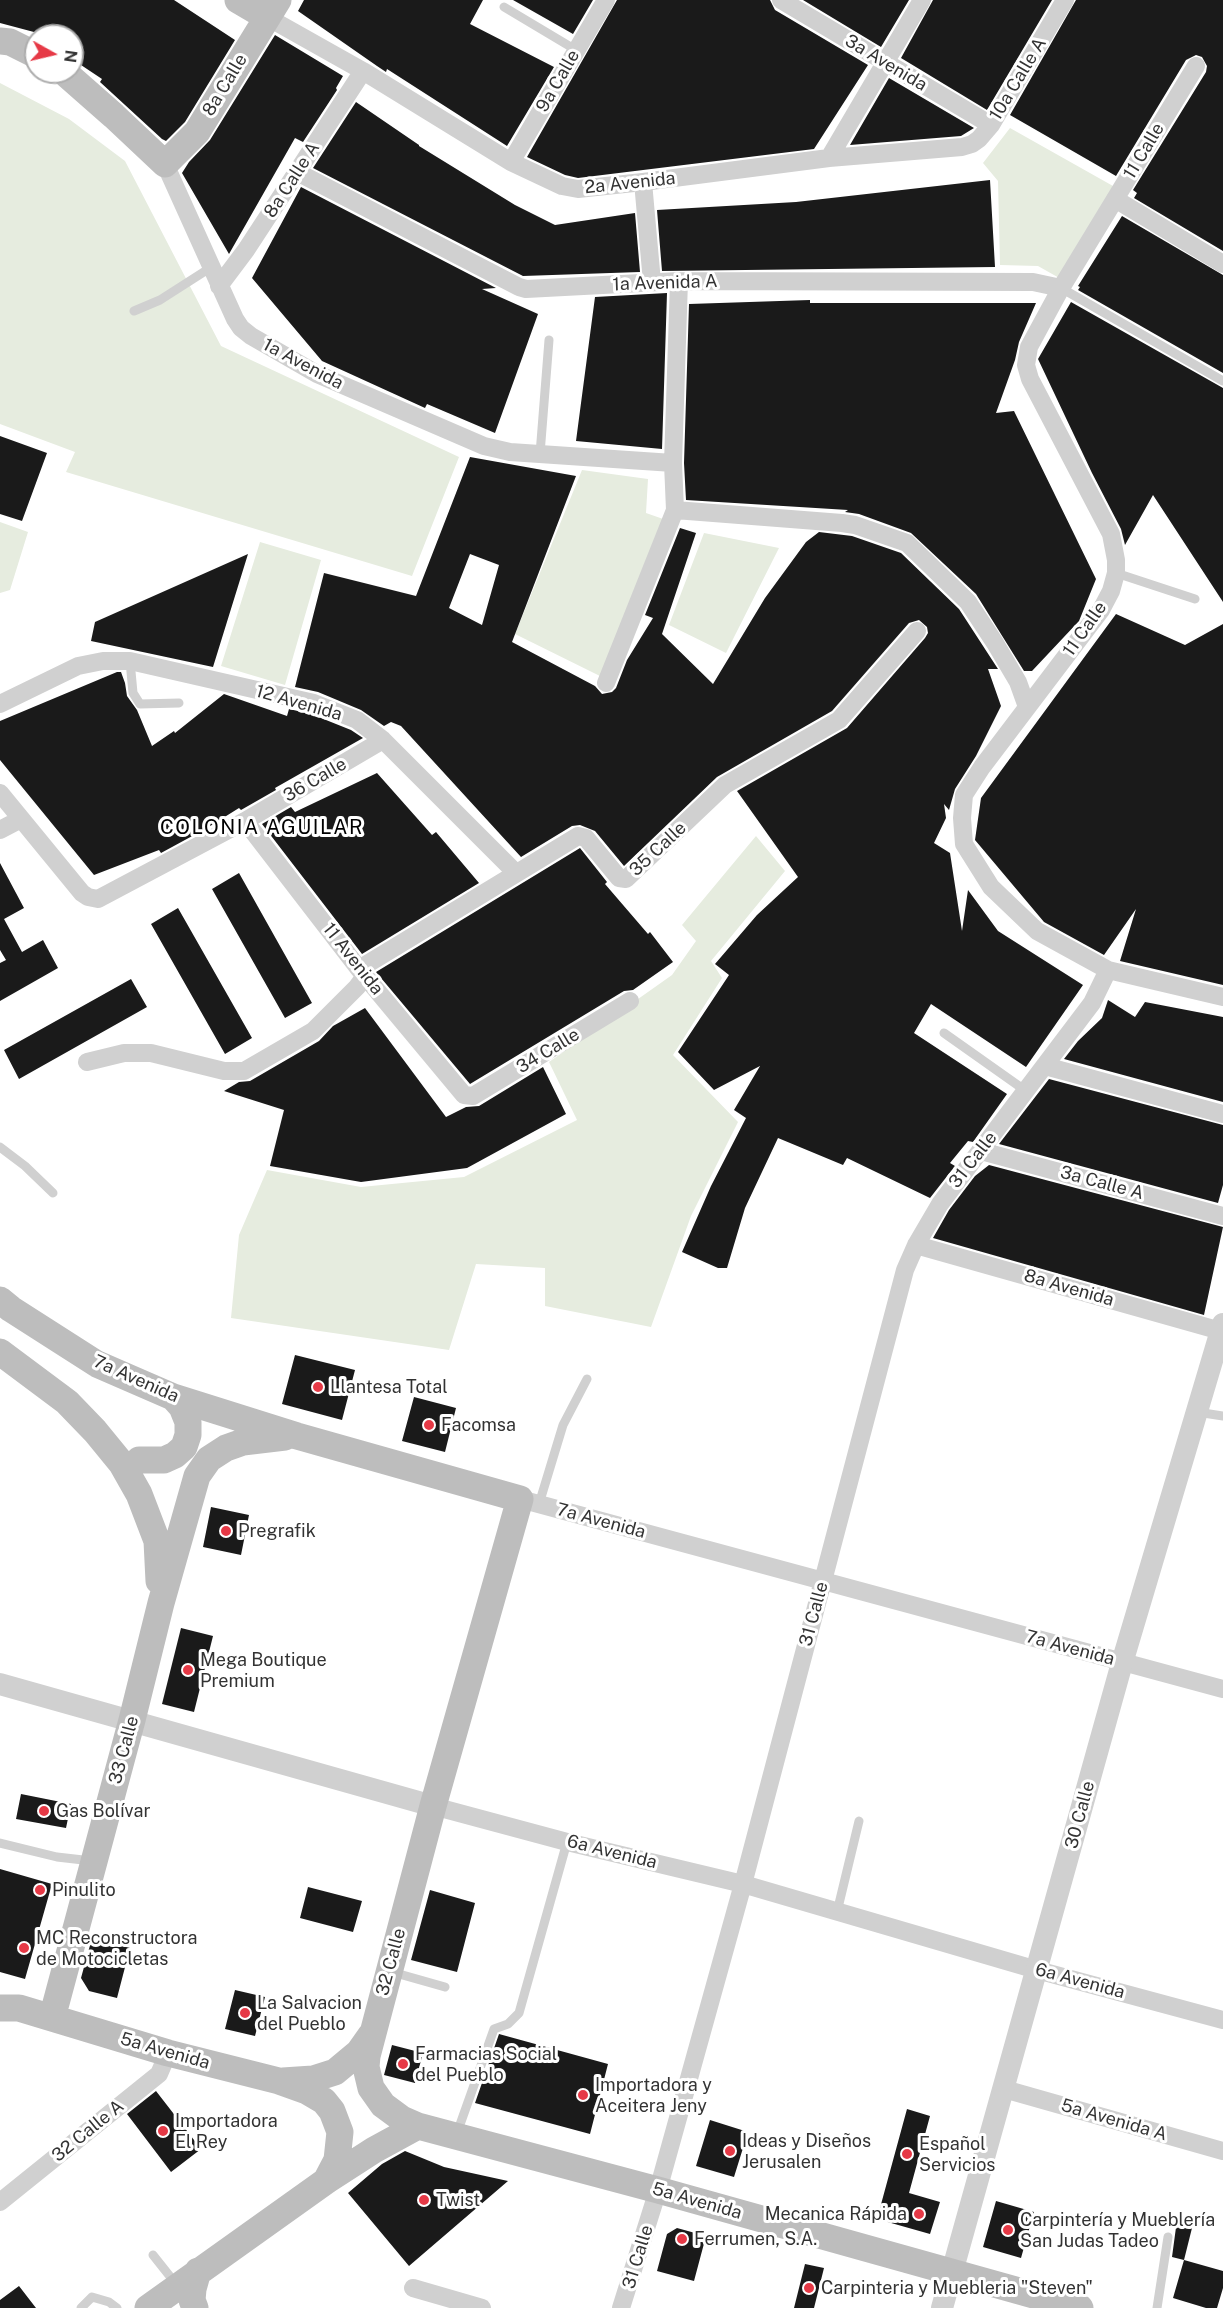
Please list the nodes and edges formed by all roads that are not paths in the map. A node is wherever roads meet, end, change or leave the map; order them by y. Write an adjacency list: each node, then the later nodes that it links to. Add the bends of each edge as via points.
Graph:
1 (238, 0): 7 (main road, 2a Avenida)
2 (606, 0): 10 (street, 9a Calle)
3 (781, 0): 11 (street, 3a Avenida)
4 (922, 0): 11 (street)
5 (1065, 0): 15 (street, 10a Calle A)
6 (504, 7): 10 (lane)
7 (272, 9): 13 (street, 2a Avenida); 19 (main road, 8a Calle, via 197,132)
8 (3, 41): 9 (main road)
9 (24, 50)
10 (576, 50): 18 (street, 9a Calle)
11 (885, 62): 15 (street, 3a Avenida); 17 (street)
12 (1196, 66): 22 (street, 11 Calle)
13 (363, 71): 18 (street, 2a Avenida); 20 (street, 8a Calle A)
14 (78, 84): 19 (main road, 1a Avenida)
15 (991, 125): 16 (street, 10a Calle A, via 979,139)
16 (962, 147): 17 (street, 2a Avenida)
17 (830, 158): 21 (street, 2a Avenida)
18 (511, 162): 21 (street, 2a Avenida, via 562,186 594,188)
19 (165, 164): 24 (street, 1a Avenida)
20 (297, 172): 26 (street, 1a Avenida A, via 519,287 534,290); 27 (street, 8a Calle A)
21 (643, 182): 26 (street)
22 (1115, 199): 23 (street); 28 (street, 11 Calle)
23 (1223, 264)
24 (210, 268): 27 (street, 1a Avenida); 29 (lane)
25 (679, 281): 26 (street, 1a Avenida A); 28 (street, 1a Avenida A, via 1033,282); 33 (street)
26 (652, 282)
27 (219, 286): 32 (street, 1a Avenida, via 241,328 317,374 484,446)
28 (1061, 288): 31 (lane); 35 (street, 11 Calle, via 1029,347 1026,365 1055,430 1111,534)
29 (134, 311)
30 (549, 340): 32 (lane)
31 (1223, 381)
32 (540, 454): 33 (street, 1a Avenida)
33 (674, 463): 34 (street)
34 (675, 510): 39 (street); 42 (street, via 842,523 907,543 968,602 1018,682)
35 (1116, 573): 36 (lane); 42 (street, 11 Calle, via 1101,610)
36 (1195, 599)
37 (917, 630): 48 (street, 35 Calle, via 839,720 726,785 626,879 619,878 583,836)
38 (130, 661): 40 (lane, via 133,693 140,704); 41 (street, 12 Avenida, via 78,666); 43 (street, 12 Avenida, via 314,704 357,720)
39 (606, 683)
40 (179, 703)
41 (0, 704)
42 (1027, 707): 49 (street, 11 Calle, via 964,795 964,844 991,887 1037,931)
43 (382, 740): 46 (street, 36 Calle); 48 (street, 12 Avenida)
44 (0, 793): 45 (street)
45 (21, 819): 46 (street, 36 Calle, via 82,893 98,899); 47 (street)
46 (245, 821): 50 (street, 11 Avenida)
47 (0, 830)
48 (516, 873): 50 (street, 35 Calle)
49 (1108, 970): 51 (street, 11 Calle); 55 (street, 31 Calle, via 1092,1003)
50 (362, 972): 54 (street, 35 Calle, via 357,987 313,1031 244,1071 224,1071 151,1053 124,1053); 57 (street, 11 Avenida)
51 (1223, 998)
52 (630, 1001): 57 (street, 34 Calle, via 473,1096)
53 (944, 1033): 56 (lane)
54 (87, 1062)
55 (1046, 1066): 56 (street, 31 Calle); 58 (street)
56 (1026, 1091): 60 (street, 31 Calle)
57 (464, 1095)
58 (1223, 1114)
59 (0, 1147): 61 (lane)
60 (981, 1151): 62 (street, 3a Calle A); 63 (street, 31 Calle)
61 (52, 1193)
62 (1223, 1216)
63 (915, 1245): 65 (street, 8a Avenida); 76 (street, 31 Calle, via 905,1270)
64 (0, 1300): 68 (main road, 7a Avenida, via 97,1364)
65 (1222, 1329): 70 (street, 30 Calle)
66 (0, 1352): 69 (main road)
67 (586, 1379): 74 (lane)
68 (173, 1397): 72 (main road, 7a Avenida); 73 (main road, via 188,1422 184,1447 164,1460)
69 (67, 1402): 73 (main road, via 109,1430); 75 (main road, via 122,1464 139,1494)
70 (1197, 1412): 71 (lane); 78 (street, 30 Calle)
71 (1223, 1416)
72 (297, 1436): 74 (main road, 7a Avenida); 77 (main road, 33 Calle, via 233,1445 205,1464 194,1485)
73 (139, 1460): 75 (main road, via 152,1489)
74 (530, 1502): 76 (street, 7a Avenida); 82 (main road, 32 Calle)
75 (157, 1541): 77 (main road)
76 (823, 1580): 78 (street, 7a Avenida); 87 (street, 31 Calle)
77 (161, 1603): 81 (main road, 33 Calle)
78 (1122, 1663): 80 (street, 7a Avenida); 89 (street, 30 Calle)
79 (0, 1684): 81 (street, 6a Avenida)
80 (1223, 1689)
81 (132, 1720): 82 (street, 6a Avenida); 86 (main road, 33 Calle)
82 (433, 1806): 84 (street, 6a Avenida); 90 (main road, 32 Calle)
83 (858, 1821): 88 (lane)
84 (567, 1842): 87 (street, 6a Avenida); 100 (lane, via 519,2013 508,2024 494,2029)
85 (0, 1843): 86 (lane, via 57,1857)
86 (94, 1861): 93 (main road, 33 Calle)
87 (743, 1884): 88 (street, 6a Avenida); 103 (street, 31 Calle)
88 (837, 1912): 89 (street, 6a Avenida)
89 (1037, 1970): 94 (street, 6a Avenida); 98 (street, 30 Calle)
90 (389, 1971): 91 (lane); 95 (main road, 32 Calle)
91 (445, 1987)
92 (0, 2008): 93 (main road, via 19,2007)
93 (52, 2018): 96 (main road, 5a Avenida)
94 (1223, 2020)
95 (373, 2031): 97 (main road, 5a Avenida, via 336,2072 313,2079); 99 (main road, 32 Calle, via 366,2067 370,2088 393,2113)
96 (168, 2053): 97 (main road, 5a Avenida); 104 (street, 32 Calle A, via 159,2074)
97 (279, 2081): 102 (main road, 5a Avenida, via 324,2101 338,2121 340,2150)
98 (1004, 2089): 101 (street, 5a Avenida A); 107 (street, 30 Calle)
99 (418, 2126): 100 (main road, 5a Avenida); 102 (main road)
100 (456, 2136): 103 (main road, 5a Avenida)
101 (1223, 2151)
102 (326, 2181): 108 (main road)
103 (658, 2190): 107 (main road, 5a Avenida); 115 (street, 31 Calle)
104 (0, 2202)
105 (1168, 2237): 118 (lane)
106 (153, 2254): 108 (lane)
107 (952, 2274): 116 (street, 30 Calle); 117 (main road, 5a Avenida)
108 (188, 2278): 112 (main road); 113 (main road)
109 (413, 2288): 114 (street)
110 (81, 2308): 111 (lane, via 92,2297)
111 (117, 2308)
112 (148, 2308)
113 (195, 2308)
114 (482, 2308)
115 (621, 2308)
116 (942, 2308)
117 (1080, 2308)
118 (1157, 2308)

